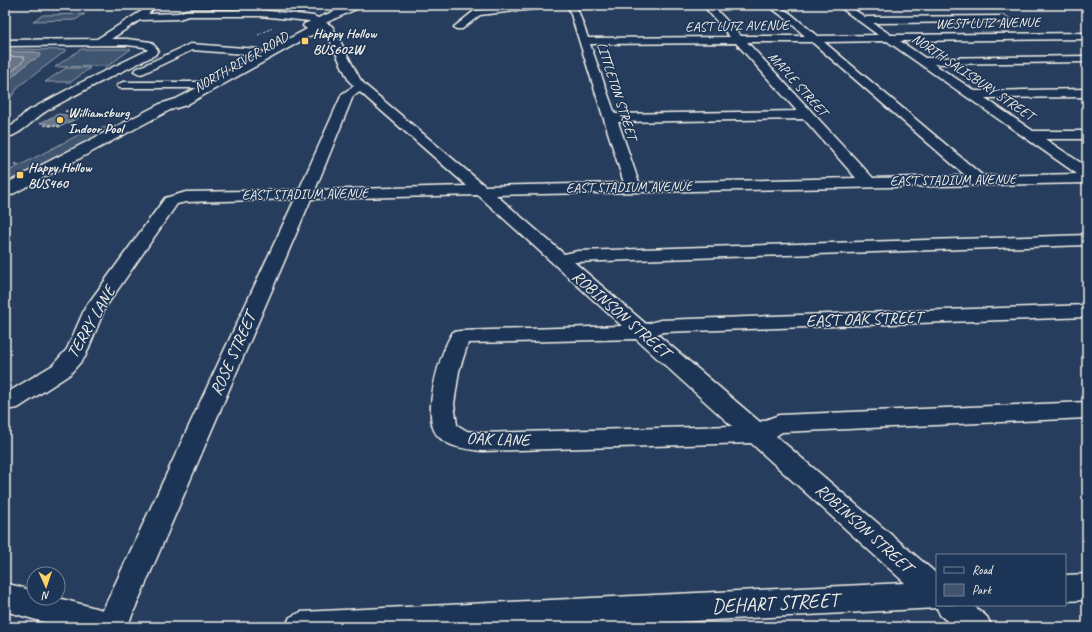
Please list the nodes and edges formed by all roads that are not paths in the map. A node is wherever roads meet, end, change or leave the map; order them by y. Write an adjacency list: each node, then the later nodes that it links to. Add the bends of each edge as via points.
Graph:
1 (155, 5): 11 (street)
2 (358, 5): 8 (main road, NORTH RIVER ROAD)
3 (543, 5): 15 (street, via 477,13)
4 (572, 5): 22 (street, LITTLETON STREET)
5 (707, 5): 21 (street, MAPLE STREET)
6 (771, 5): 20 (street)
7 (841, 5): 13 (street, NORTH SALISBURY STREET)
8 (346, 7): 14 (main road, NORTH RIVER ROAD)
9 (984, 8): 12 (street, via 1007,20)
10 (919, 12): 12 (street)
11 (138, 17): 14 (street, via 179,16 178,19 182,20 250,19 270,14 311,18); 23 (street)
12 (932, 19): 13 (street)
13 (862, 20): 19 (street, NORTH SALISBURY STREET)
14 (321, 22): 25 (main road, NORTH RIVER ROAD, via 304,26); 31 (street, ROBINSON STREET, via 329,28 355,81); 34 (main road, NORTH RIVER ROAD, via 315,28 181,102)
15 (459, 27)
16 (1022, 28): 18 (street)
17 (1087, 36): 18 (street, WEST LUTZ AVENUE)
18 (1040, 37): 19 (street, WEST LUTZ AVENUE)
19 (890, 38): 20 (street, EAST LUTZ AVENUE); 27 (street, NORTH SALISBURY STREET)
20 (815, 39): 21 (street, EAST LUTZ AVENUE); 42 (street)
21 (738, 40): 22 (street, EAST LUTZ AVENUE); 35 (street, MAPLE STREET)
22 (585, 41): 36 (street, LITTLETON STREET)
23 (100, 42): 24 (street); 37 (street, via 147,44 153,50 31,115 18,128)
24 (5, 43)
25 (258, 52): 28 (street, via 190,46); 29 (main road, NORTH RIVER ROAD)
26 (1087, 59): 27 (street)
27 (923, 61): 33 (street, NORTH SALISBURY STREET)
28 (140, 71)
29 (201, 85): 30 (street); 34 (main road, NORTH RIVER ROAD)
30 (123, 86)
31 (361, 87): 46 (street, ROBINSON STREET); 47 (street, ROSE STREET, via 348,94)
32 (1087, 93): 33 (street)
33 (972, 95): 38 (street, NORTH SALISBURY STREET)
34 (165, 107): 45 (main road, NORTH RIVER ROAD)
35 (806, 115): 36 (street); 43 (street, MAPLE STREET)
36 (611, 118): 44 (street, LITTLETON STREET)
37 (5, 134)
38 (1032, 135): 39 (street); 40 (street, NORTH SALISBURY STREET)
39 (1087, 135)
40 (1087, 174)
41 (1087, 178): 42 (street, EAST STADIUM AVENUE)
42 (978, 180): 43 (street, EAST STADIUM AVENUE)
43 (868, 182): 44 (street, EAST STADIUM AVENUE)
44 (633, 187): 46 (street, EAST STADIUM AVENUE)
45 (7, 189)
46 (481, 191): 47 (street, EAST STADIUM AVENUE); 50 (street, ROBINSON STREET)
47 (305, 194): 48 (street, EAST STADIUM AVENUE, via 199,196); 62 (street, ROSE STREET)
48 (171, 201): 53 (street, TERRY LANE, via 95,308 77,352 61,370 10,402)
49 (1087, 240): 50 (street, via 578,256)
50 (560, 260): 52 (street, ROBINSON STREET)
51 (1087, 311): 52 (street, EAST OAK STREET, via 661,326)
52 (642, 332): 55 (street, ROBINSON STREET); 55 (street, OAK LANE, via 460,338 448,371 442,404 446,429 461,439 482,442)
53 (5, 402)
54 (1087, 410): 55 (street, via 779,424)
55 (757, 434): 58 (street, ROBINSON STREET)
56 (1087, 587): 57 (street)
57 (1066, 588)
58 (936, 593)
59 (936, 594): 63 (street, DEHART STREET)
60 (5, 598): 62 (street)
61 (952, 606): 64 (street)
62 (111, 627)
63 (301, 627)
64 (976, 627)

